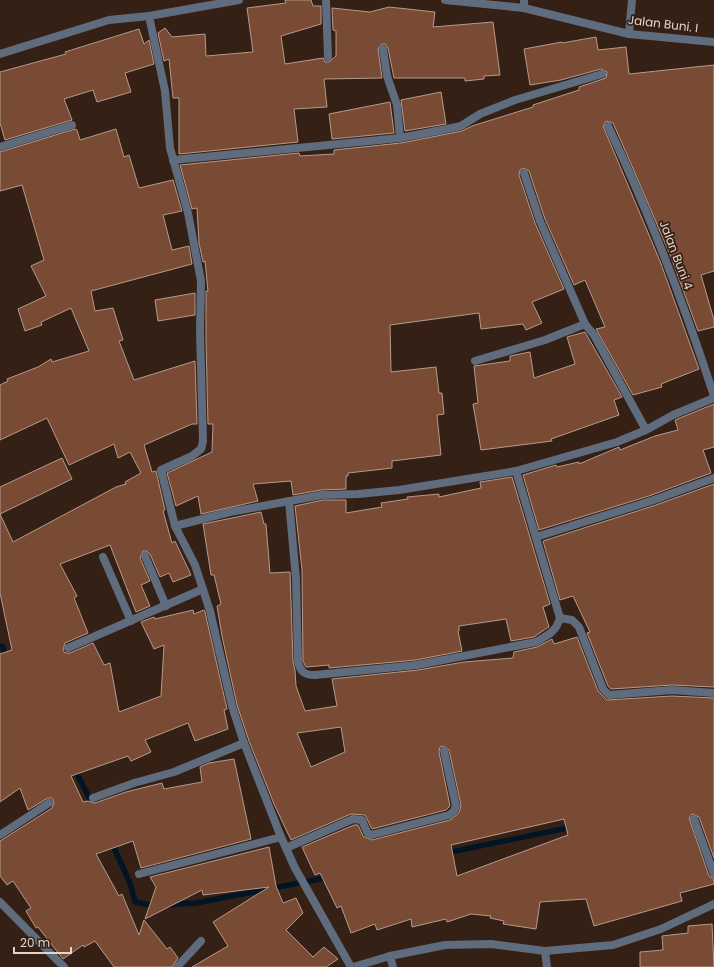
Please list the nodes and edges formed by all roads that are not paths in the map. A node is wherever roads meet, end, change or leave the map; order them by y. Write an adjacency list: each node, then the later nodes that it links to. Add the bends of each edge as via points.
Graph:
1 (239, 0): 6 (street)
2 (326, 0): 11 (street)
3 (445, 0): 5 (street, Jalan Buni. I)
4 (632, 0): 7 (street)
5 (524, 4): 7 (street, Jalan Buni. I)
6 (149, 16): 10 (street, via 108,20); 17 (street, via 165,91 170,148)
7 (629, 34): 8 (street, Jalan Buni. I)
8 (714, 42)
9 (383, 49): 15 (street, via 386,76 397,105)
10 (0, 54)
11 (328, 57)
12 (602, 74): 15 (street, via 515,100 480,114 461,126)
13 (72, 125): 16 (street)
14 (608, 126): 21 (street, Jalan Buni 4, via 669,267)
15 (400, 138): 17 (street)
16 (0, 147)
17 (174, 160): 26 (street, via 188,213 201,281 203,441 201,449 192,456 161,470)
18 (524, 173): 19 (street, via 540,221)
19 (585, 324): 20 (street, via 538,342); 22 (street, via 594,335)
20 (475, 361)
21 (714, 397): 22 (street, via 673,414)
22 (646, 430): 23 (street, via 598,448)
23 (516, 471): 25 (street, via 399,490 322,495); 27 (street)
24 (714, 478): 27 (street, via 651,501)
25 (289, 501): 26 (street); 32 (street, via 296,579 298,662 306,675 417,665 536,642 552,632)
26 (175, 526): 30 (street, via 195,565)
27 (536, 537): 32 (street)
28 (145, 556): 31 (street)
29 (103, 557): 33 (street)
30 (203, 589): 31 (street); 36 (street)
31 (166, 606): 33 (street)
32 (560, 618): 35 (street, via 572,620 579,626 603,689 609,695 672,690)
33 (131, 621): 34 (street)
34 (68, 648)
35 (714, 693)
36 (244, 743): 38 (street, via 174,772); 42 (street)
37 (444, 751): 43 (street, via 456,806 454,812 371,835 362,820 353,819)
38 (92, 798)
39 (49, 802): 41 (street)
40 (694, 819): 45 (street)
41 (0, 835)
42 (281, 837): 43 (street); 44 (street)
43 (286, 848): 53 (street)
44 (139, 874)
45 (714, 874)
46 (0, 902): 51 (street)
47 (714, 904): 49 (street, via 661,929 628,941 613,945)
48 (201, 941): 52 (street)
49 (545, 951): 50 (street, via 491,944 445,945); 55 (street)
50 (390, 956): 53 (street); 54 (street)
51 (64, 967)
52 (177, 967)
53 (352, 967)
54 (393, 967)
55 (547, 967)

